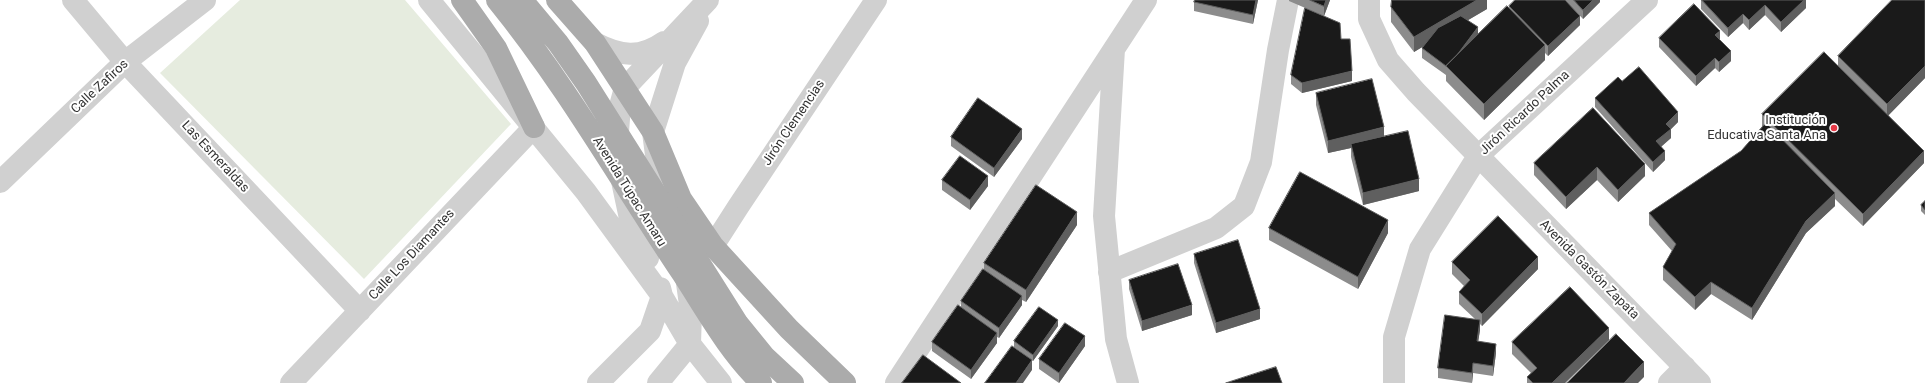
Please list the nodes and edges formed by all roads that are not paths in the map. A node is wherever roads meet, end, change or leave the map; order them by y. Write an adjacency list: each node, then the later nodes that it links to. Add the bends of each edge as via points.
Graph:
1 (73, 0): 17 (street, Las Esmeraldas)
2 (205, 0): 17 (street, Calle Zafiros)
3 (429, 0): 19 (street)
4 (462, 0): 19 (main road, via 496,48)
5 (497, 0): 33 (main road, Avenida Túpac Amaru, bridge, via 530,40 586,124 712,323 728,346)
6 (522, 0): 34 (main road, bridge, via 558,43 590,89 738,324 764,356)
7 (557, 0): 15 (main road)
8 (708, 0): 14 (street); 20 (street, via 675,63)
9 (876, 0): 23 (street, Jirón Clemencias)
10 (1146, 0): 16 (street)
11 (1288, 0): 24 (street, via 1261,162 1244,206 1216,228)
12 (1368, 0): 21 (street, Avenida Gastón Zapata, via 1369,19 1388,60)
13 (1647, 0): 21 (street, Jirón Ricardo Palma)
14 (679, 30): 15 (street, via 660,45 633,54 617,54); 18 (street)
15 (595, 43): 18 (main road)
16 (1114, 48): 24 (street, via 1104,216); 36 (street)
17 (126, 62): 22 (street, Calle Zafiros); 26 (street, Las Esmeraldas)
18 (625, 88): 20 (main road); 25 (street, via 620,106 617,141 619,169 632,228 657,276)
19 (534, 127): 25 (street, via 586,192); 26 (street, Calle Los Diamantes)
20 (653, 132): 23 (main road, via 681,199); 27 (street, via 659,178 674,239 685,268 691,312)
21 (1478, 156): 28 (street, Avenida Gastón Zapata); 38 (street, Jirón Ricardo Palma, via 1420,249 1394,337)
22 (0, 182)
23 (713, 246): 35 (main road, via 789,329)
24 (1109, 272): 37 (street, via 1116,339)
25 (662, 296): 27 (street); 30 (street, via 650,331)
26 (360, 311): 29 (street, Calle Los Diamantes)
27 (690, 344): 31 (street); 32 (street)
28 (1685, 367): 39 (street); 40 (street, Avenida Gastón Zapata)
29 (291, 383)
30 (598, 383)
31 (658, 383)
32 (721, 383)
33 (762, 383)
34 (793, 383)
35 (845, 383)
36 (896, 383)
37 (1128, 383)
38 (1394, 383)
39 (1669, 383)
40 (1700, 383)

